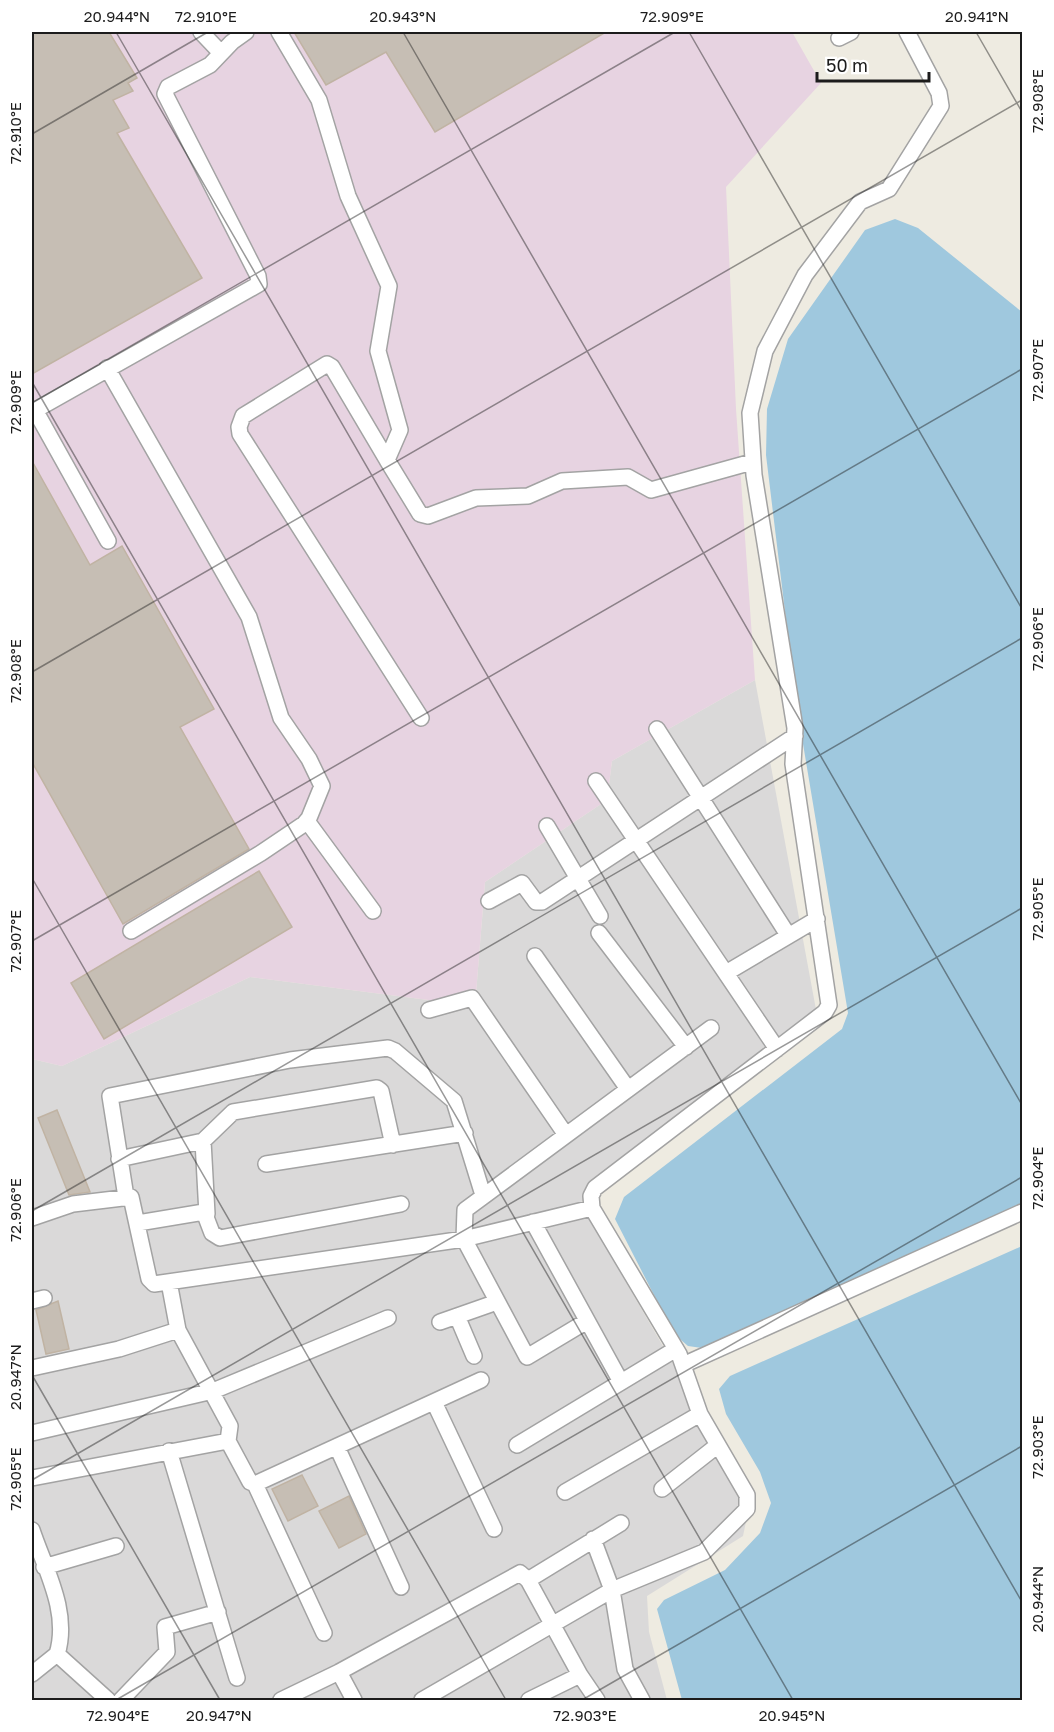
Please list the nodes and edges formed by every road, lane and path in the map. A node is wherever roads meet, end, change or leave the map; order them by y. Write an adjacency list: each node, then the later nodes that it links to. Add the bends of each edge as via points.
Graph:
1 (201, 32): 5 (street)
2 (246, 32): 5 (street)
3 (279, 32): 8 (street, via 319,100 348,196 389,286 378,351 400,430)
4 (907, 32): 9 (street, via 939,93 941,106 889,189 860,202 801,282 765,351 749,418)
5 (221, 53): 6 (street, via 207,67 168,87 165,94 259,284)
6 (107, 368): 7 (street); 16 (street, via 249,617 281,718 322,786)
7 (34, 411): 10 (street)
8 (387, 460): 9 (street, via 424,517 476,498 528,496 562,481 628,477 651,490); 11 (street, via 327,364 243,416 240,422 240,434)
9 (752, 462): 13 (street)
10 (108, 541)
11 (421, 718)
12 (657, 729): 15 (street)
13 (795, 736): 15 (street); 23 (street, via 793,764)
14 (596, 781): 18 (street)
15 (700, 798): 18 (street); 26 (street)
16 (307, 821): 21 (street); 24 (street)
17 (547, 826): 19 (street)
18 (636, 841): 19 (street); 28 (street)
19 (579, 878): 20 (street, via 539,903 522,883); 22 (street)
20 (489, 901)
21 (373, 911)
22 (600, 916)
23 (817, 919): 26 (street); 32 (street, via 829,1005)
24 (131, 931)
25 (599, 933): 31 (street)
26 (788, 935): 28 (street)
27 (535, 956): 33 (street)
28 (726, 973): 32 (street)
29 (429, 1011): 35 (street, via 472,998)
30 (711, 1028): 31 (street)
31 (686, 1047): 33 (street)
32 (777, 1048): 43 (street, via 595,1188)
33 (628, 1089): 35 (street)
34 (465, 1133): 37 (street); 38 (street, via 451,1097 388,1048 290,1060 114,1095 109,1101); 40 (street)
35 (566, 1134): 40 (street)
36 (203, 1141): 37 (street, via 233,1112 377,1088 381,1091); 38 (street); 45 (street)
37 (393, 1145): 39 (street)
38 (119, 1159): 41 (street)
39 (266, 1164)
40 (483, 1195): 49 (street, via 465,1210)
41 (126, 1197): 46 (street, via 73,1204); 48 (street, via 134,1200)
42 (401, 1204): 45 (street, via 220,1238 207,1224)
43 (592, 1208): 47 (street); 57 (street)
44 (1023, 1212): 59 (street)
45 (207, 1214): 48 (street)
46 (32, 1218)
47 (533, 1222): 49 (street); 54 (street)
48 (138, 1223): 50 (street, via 152,1284)
49 (464, 1239): 50 (street); 51 (street)
50 (169, 1282): 56 (street)
51 (497, 1302): 52 (street); 54 (street, via 527,1357)
52 (457, 1316): 55 (street); 58 (street)
53 (388, 1318): 63 (street)
54 (587, 1321): 62 (street)
55 (440, 1322)
56 (178, 1330): 60 (street, via 119,1349); 63 (street)
57 (676, 1350): 59 (street); 62 (street)
58 (474, 1356)
59 (683, 1365): 65 (street)
60 (32, 1368)
61 (482, 1380): 64 (street)
62 (621, 1382): 68 (street)
63 (213, 1391): 66 (street); 67 (street, via 231,1426)
64 (434, 1402): 70 (street); 77 (street)
65 (700, 1414): 69 (street); 75 (street)
66 (32, 1433)
67 (228, 1441): 71 (street); 73 (street, via 250,1482)
68 (517, 1445)
69 (718, 1445): 74 (street); 84 (street, via 747,1495 747,1509 704,1552)
70 (337, 1448): 73 (street); 83 (street)
71 (169, 1451): 72 (street); 85 (street)
72 (32, 1478)
73 (255, 1484): 87 (street)
74 (662, 1489)
75 (565, 1492)
76 (621, 1522): 79 (street)
77 (494, 1529)
78 (32, 1530): 81 (street)
79 (593, 1539): 82 (street); 84 (street)
80 (116, 1546): 81 (street)
81 (45, 1567): 88 (street, via 62,1618)
82 (528, 1580): 86 (street); 89 (street, via 516,1573)
83 (401, 1587)
84 (612, 1590): 86 (street); 100 (street, via 625,1669)
85 (219, 1612): 92 (street); 94 (street, via 165,1626 165,1655)
86 (552, 1625): 91 (street); 97 (street)
87 (324, 1633)
88 (57, 1654): 90 (street); 93 (street)
89 (339, 1672): 95 (street); 96 (street)
90 (32, 1674)
91 (580, 1675): 98 (street); 99 (street)
92 (237, 1678)
93 (108, 1701)
94 (121, 1701)
95 (280, 1701)
96 (354, 1701)
97 (422, 1701)
98 (528, 1701)
99 (597, 1701)
100 (642, 1701)

